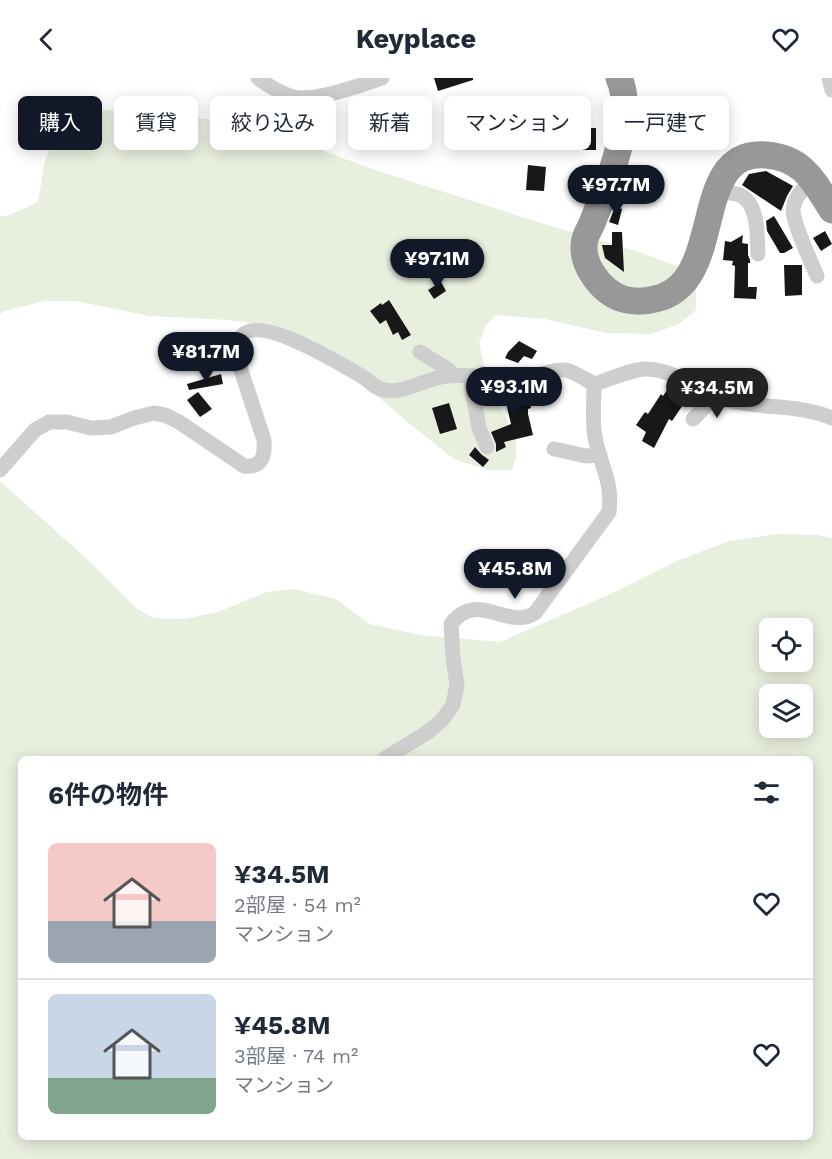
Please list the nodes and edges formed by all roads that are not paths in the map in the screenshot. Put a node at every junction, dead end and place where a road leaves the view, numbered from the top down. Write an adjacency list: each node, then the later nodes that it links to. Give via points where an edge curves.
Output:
1 (258, 78): 2 (street, via 299,98 326,95)
2 (382, 78)
3 (619, 78): 7 (highway, via 624,98 621,135 613,169 585,240 586,259 599,282 621,298 643,302 663,298 681,286 695,264)
4 (829, 78): 5 (street)
5 (832, 90)
6 (813, 179): 7 (highway, via 793,162 754,154 732,164); 8 (highway); 10 (street, via 798,194 794,210)
7 (716, 192): 9 (street, via 735,193 749,201)
8 (832, 210)
9 (758, 254)
10 (817, 276)
11 (420, 352): 12 (street, via 449,370)
12 (451, 376): 13 (street); 21 (street, via 395,390 379,389 297,340 251,330 242,336 238,355 264,440 265,453 255,465 244,466 179,422 154,413 111,427 48,422 35,430)
13 (471, 376): 14 (street, via 524,378 567,370); 18 (street, via 479,428)
14 (594, 384): 15 (street, via 650,369); 20 (street, via 594,436)
15 (716, 396): 16 (street, via 746,404 818,412); 17 (street)
16 (832, 418)
17 (693, 420)
18 (487, 447)
19 (554, 449): 20 (street)
20 (600, 455): 22 (street, via 611,498 609,512 529,618 477,609 458,616 451,624 456,684 453,705 428,732)
21 (0, 470)
22 (389, 756)

